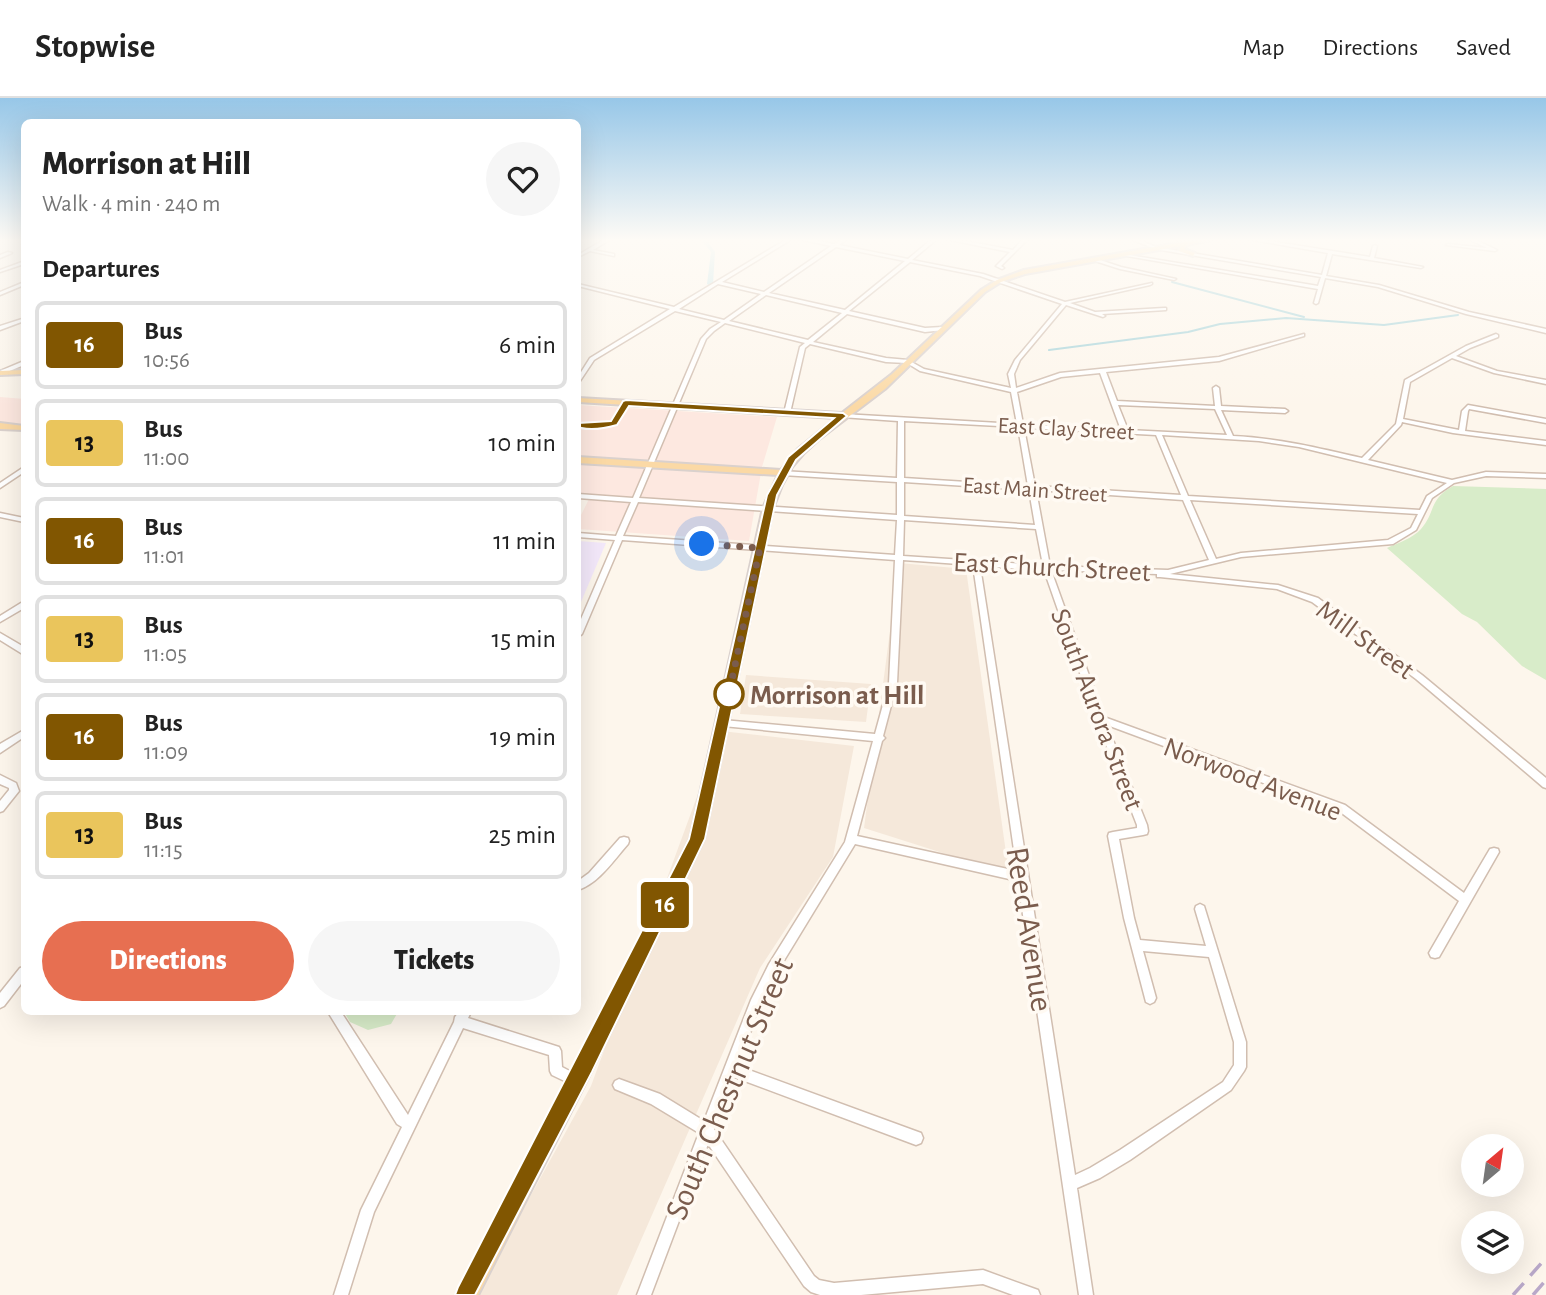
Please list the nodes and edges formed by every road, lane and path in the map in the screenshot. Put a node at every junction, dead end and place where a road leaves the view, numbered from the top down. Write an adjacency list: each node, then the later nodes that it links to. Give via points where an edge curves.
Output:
1 (620, 295): 13 (street)
2 (698, 295): 13 (street)
3 (764, 295): 19 (street)
4 (769, 295): 15 (street)
5 (866, 295): 15 (street)
6 (979, 295): 23 (main road)
7 (1041, 295): 11 (street)
8 (1103, 295): 11 (street)
9 (1318, 295): 12 (street)
10 (1408, 295): 21 (street)
11 (1065, 303): 16 (street); 42 (street, via 1014,365)
12 (1316, 303)
13 (675, 309): 19 (street); 39 (street, via 592,359)
14 (1164, 309): 16 (street)
15 (845, 312): 24 (street); 29 (street)
16 (1094, 313): 17 (street)
17 (1103, 316)
18 (21, 321): 22 (street)
19 (725, 321): 29 (street); 45 (street, via 704,339)
20 (1546, 322): 21 (street)
21 (1530, 326): 25 (street)
22 (1, 327)
23 (942, 329): 24 (street); 28 (main road)
24 (925, 330): 28 (street)
25 (1546, 331)
26 (1302, 335): 35 (street, via 1216,360)
27 (1496, 336): 30 (street)
28 (934, 337): 32 (main road)
29 (808, 342): 31 (street); 48 (street, via 801,349)
30 (1451, 356): 40 (street); 51 (street, via 1407,381)
31 (886, 360): 32 (street); 38 (street)
32 (908, 362): 34 (street); 38 (main road)
33 (21, 364): 36 (street)
34 (922, 370): 38 (street); 42 (street)
35 (1102, 370): 42 (street, via 1060,374); 44 (street)
36 (2, 371): 37 (main road)
37 (21, 371)
38 (898, 371): 49 (main road)
39 (581, 376)
40 (1545, 382)
41 (1216, 388): 46 (street)
42 (1013, 391): 53 (street, South Aurora Street)
43 (581, 400): 45 (main road, East Clay Street)
44 (1115, 403): 46 (street); 56 (street)
45 (675, 405): 48 (main road, East Clay Street); 63 (street)
46 (1218, 409): 47 (street); 59 (street)
47 (1285, 411)
48 (787, 413): 49 (main road, East Clay Street)
49 (843, 416): 50 (street, East Clay Street); 65 (main road, via 804,446)
50 (901, 419): 53 (street, East Clay Street); 67 (street, South Chestnut Street)
51 (1401, 420): 57 (street); 62 (street)
52 (1546, 421): 57 (street, via 1468,407)
53 (1019, 425): 56 (street, East Clay Street); 70 (street, South Aurora Street)
54 (0, 426): 55 (main road)
55 (21, 428)
56 (1125, 431): 58 (street, East Clay Street)
57 (1462, 432): 60 (street)
58 (1158, 433): 59 (street, East Clay Street); 72 (street)
59 (1231, 437): 62 (street, East Clay Street, via 1287,443)
60 (1546, 443)
61 (581, 460): 63 (main road, East Main Street)
62 (1364, 460): 68 (street, East Clay Street)
63 (650, 464): 65 (main road, East Main Street); 73 (street)
64 (21, 471): 69 (street)
65 (782, 473): 67 (street, East Main Street); 74 (main road)
66 (1546, 476): 68 (street, via 1486,474)
67 (901, 481): 70 (street, East Main Street); 77 (street, South Chestnut Street)
68 (1452, 482): 75 (street, East Church Street, via 1431,495)
69 (0, 486)
70 (1031, 489): 72 (street, East Main Street); 79 (street, South Aurora Street)
71 (581, 496): 73 (street)
72 (1185, 499): 75 (street, East Main Street); 84 (street)
73 (636, 500): 74 (street); 81 (street)
74 (768, 509): 77 (street); 82 (main road)
75 (1421, 512): 84 (street, East Church Street, via 1414,529 1387,542 1263,551)
76 (0, 514): 78 (street)
77 (901, 518): 79 (street); 83 (street, South Chestnut Street)
78 (21, 519)
79 (1038, 527): 86 (street, South Aurora Street)
80 (581, 535): 81 (street)
81 (620, 538): 82 (street, East Church Street); 90 (street)
82 (760, 548): 83 (street, East Church Street); 94 (main road)
83 (899, 557): 85 (street, East Church Street); 96 (street, South Chestnut Street, via 895,666)
84 (1213, 561): 87 (street, East Church Street)
85 (976, 563): 86 (street, East Church Street); 104 (street, Reed Avenue)
86 (1046, 568): 87 (street, East Church Street); 93 (street, South Aurora Street)
87 (1151, 573): 99 (street, Mill Street, via 1278,587 1315,600 1429,685)
88 (21, 607): 89 (street)
89 (0, 619)
90 (581, 627)
91 (0, 636): 92 (street)
92 (21, 649)
93 (1100, 719): 106 (street, Norwood Avenue, via 1342,808); 108 (street, South Aurora Street, via 1143,831 1114,836)
94 (723, 723): 96 (street); 117 (main road, via 697,839)
95 (21, 735): 97 (street)
96 (880, 738): 101 (street, South Chestnut Street)
97 (0, 749)
98 (0, 779): 100 (street, via 14,791)
99 (1546, 784)
100 (0, 808)
101 (851, 839): 104 (street); 116 (street, South Chestnut Street, via 773,968)
102 (624, 841): 105 (street)
103 (1494, 852): 106 (street)
104 (1023, 877): 122 (street, Reed Avenue)
105 (581, 884)
106 (1466, 900): 110 (street)
107 (1199, 908): 109 (street)
108 (1136, 945): 109 (street); 112 (street, South Aurora Street)
109 (1211, 952): 122 (street, via 1240,1042 1240,1067 1227,1086 1115,1161)
110 (1435, 953)
111 (21, 976): 113 (street)
112 (1150, 998)
113 (0, 1002)
114 (336, 1015): 119 (street)
115 (462, 1016): 117 (street, via 555,1051 556,1071); 119 (street)
116 (730, 1069): 120 (street, South Chestnut Street); 121 (street)
117 (577, 1081): 124 (main road)
118 (620, 1085): 120 (street)
119 (409, 1124): 123 (street, via 368,1210)
120 (708, 1130): 125 (street, South Chestnut Street); 126 (street, via 816,1287 834,1290 983,1277)
121 (916, 1138)
122 (1069, 1184): 127 (street, Reed Avenue)
123 (341, 1295)
124 (467, 1295)
125 (644, 1295)
126 (1033, 1295)
127 (1086, 1295)

